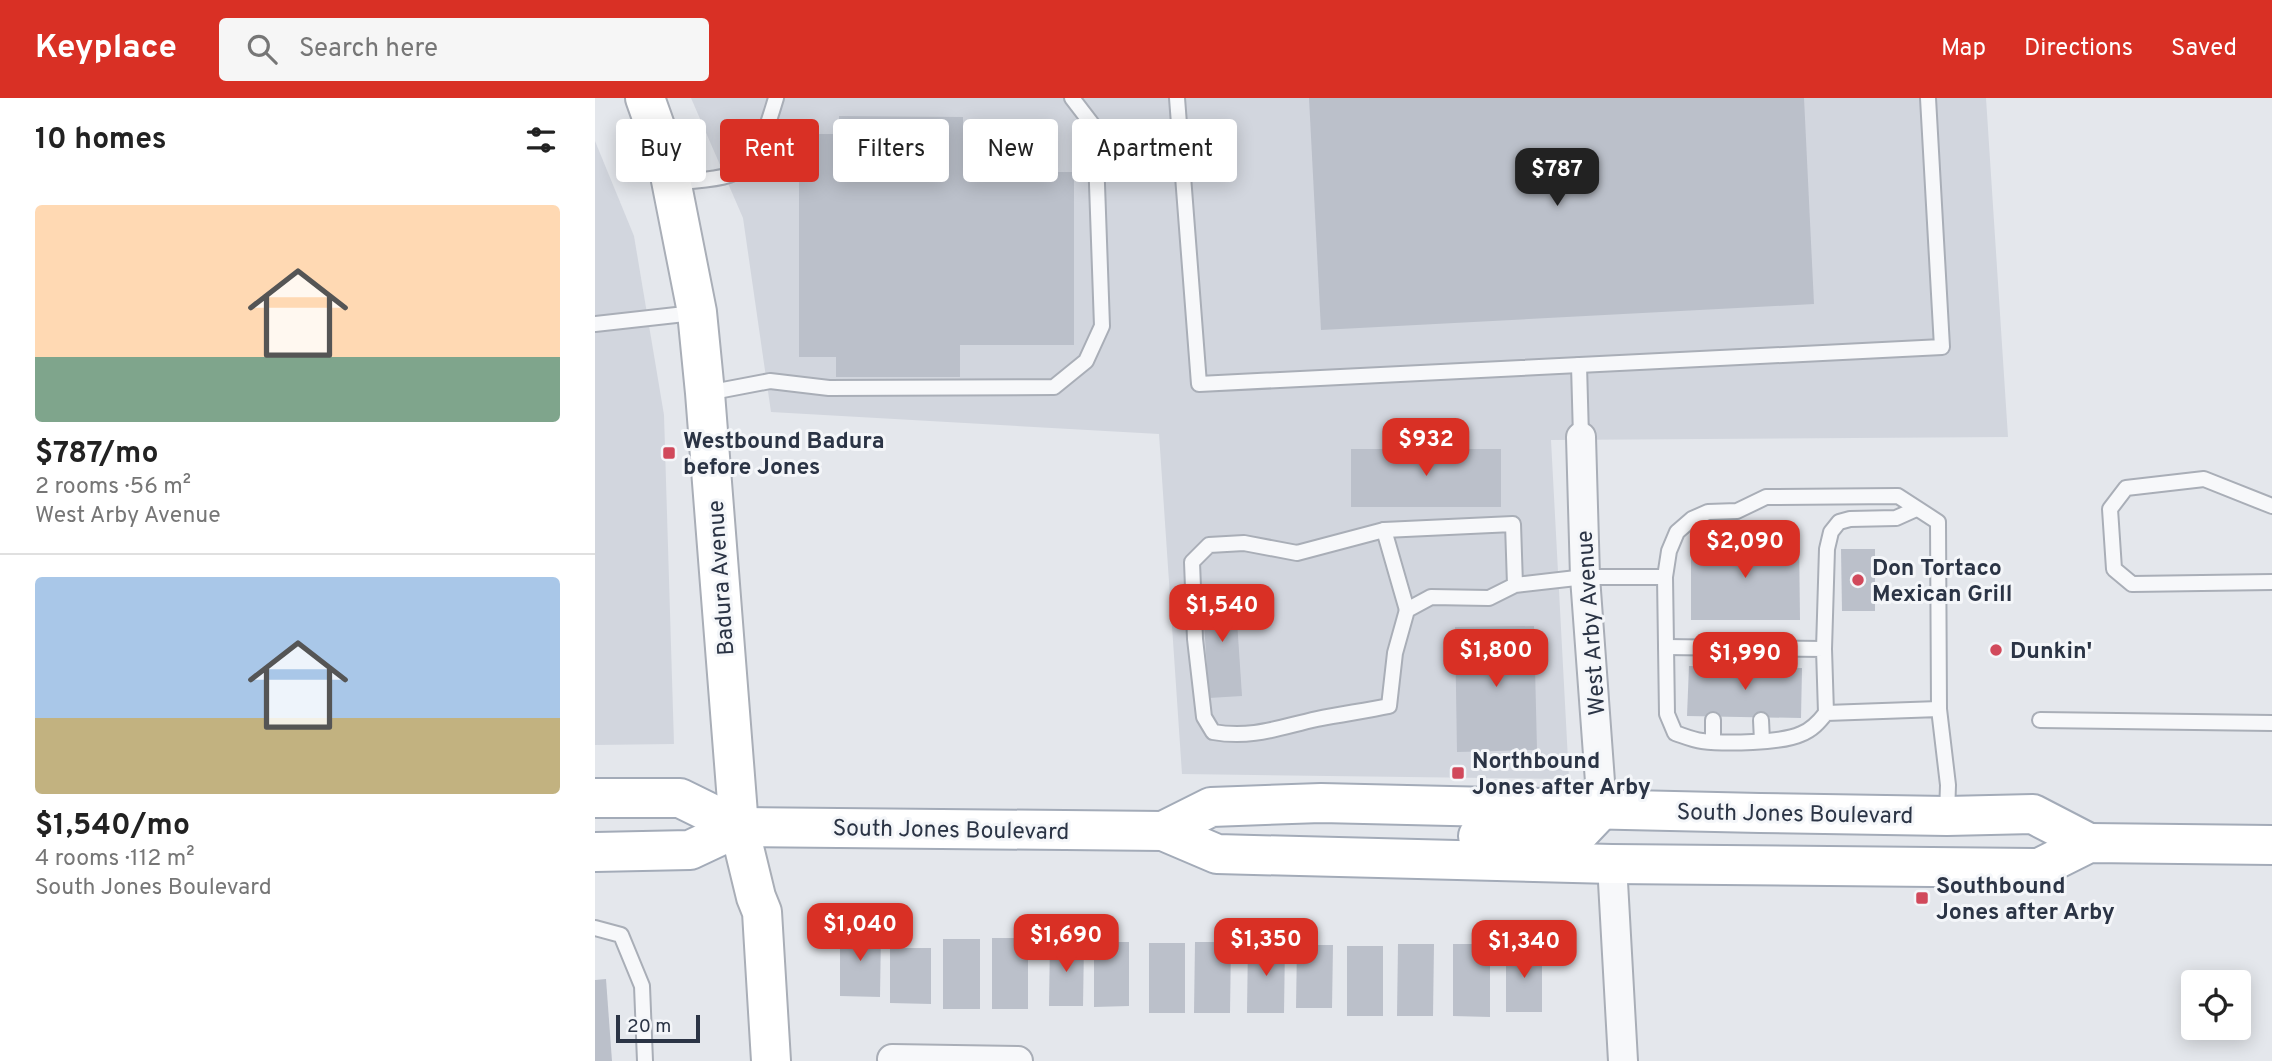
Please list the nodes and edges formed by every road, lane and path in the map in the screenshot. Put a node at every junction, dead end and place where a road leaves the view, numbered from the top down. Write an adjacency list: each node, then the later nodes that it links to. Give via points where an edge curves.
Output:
1 (645, 98): 6 (main road, Badura Avenue)
2 (776, 98): 6 (lane, via 765,134 748,162 730,175)
3 (1072, 98): 10 (lane, via 1095,128 1102,326 1086,361 1054,387 829,388 770,381)
4 (1177, 98): 9 (lane, via 1199,384)
5 (1928, 98): 9 (lane, via 1942,347)
6 (672, 183): 7 (main road, Badura Avenue)
7 (697, 313): 8 (lane); 10 (main road, Badura Avenue)
8 (595, 324)
9 (1579, 365): 11 (lane)
10 (705, 393): 38 (main road, Badura Avenue)
11 (1581, 437): 16 (street, West Arby Avenue)
12 (2272, 506): 17 (lane, via 2204,479 2126,488 2110,509 2114,569 2132,584)
13 (1916, 509): 15 (lane, via 1898,496 1766,498 1737,511 1708,512 1677,532); 23 (lane, via 1896,518 1850,519 1831,532); 26 (lane, via 1938,522)
14 (1384, 530): 18 (lane, via 1513,524); 19 (lane); 19 (lane, via 1297,553 1244,543 1209,545 1192,562 1204,717 1213,732 1232,735 1265,733 1389,706 1395,653)
15 (1665, 576): 16 (lane); 20 (lane)
16 (1585, 577): 18 (lane); 35 (street, West Arby Avenue)
17 (2272, 582)
18 (1515, 585): 19 (lane, via 1489,598 1431,597)
19 (1407, 610)
20 (1666, 647): 21 (lane); 33 (lane, via 1667,714 1675,733)
21 (1713, 647): 22 (lane); 24 (lane)
22 (1762, 647): 23 (lane); 25 (lane)
23 (1824, 649): 27 (lane)
24 (1713, 668)
25 (1761, 669)
26 (1939, 709): 27 (lane); 37 (lane)
27 (1826, 713): 32 (lane, via 1804,733)
28 (1713, 720): 33 (lane)
29 (1761, 720): 32 (lane)
30 (2040, 720): 31 (lane)
31 (2272, 723)
32 (1762, 741): 33 (lane)
33 (1713, 742)
34 (595, 797): 38 (main road, South Jones Boulevard, via 680,798)
35 (1602, 809): 36 (main road, South Jones Boulevard); 39 (main road, South Jones Boulevard, via 1321,803 1211,807); 43 (main road, via 1580,832 1445,836)
36 (1760, 813): 37 (main road, South Jones Boulevard); 44 (main road, via 1722,838 1642,840)
37 (1947, 816): 40 (main road, South Jones Boulevard, via 2033,814); 45 (main road, via 1941,832 1927,840 1817,851)
38 (739, 827): 39 (main road, South Jones Boulevard); 42 (main road, South Jones Boulevard, via 690,850); 49 (main road, Badura Avenue, via 762,912)
39 (1163, 831): 43 (main road, South Jones Boulevard, via 1217,854)
40 (2089, 843): 41 (main road, South Jones Boulevard); 45 (main road, South Jones Boulevard, via 2039,868)
41 (2272, 845)
42 (595, 852)
43 (1414, 859): 44 (main road, South Jones Boulevard)
44 (1612, 864): 45 (main road, South Jones Boulevard); 51 (street)
45 (1782, 866)
46 (595, 928): 48 (lane, via 621,935 642,986)
47 (892, 1059): 50 (street)
48 (645, 1061)
49 (771, 1061)
50 (1018, 1061)
51 (1623, 1061)

